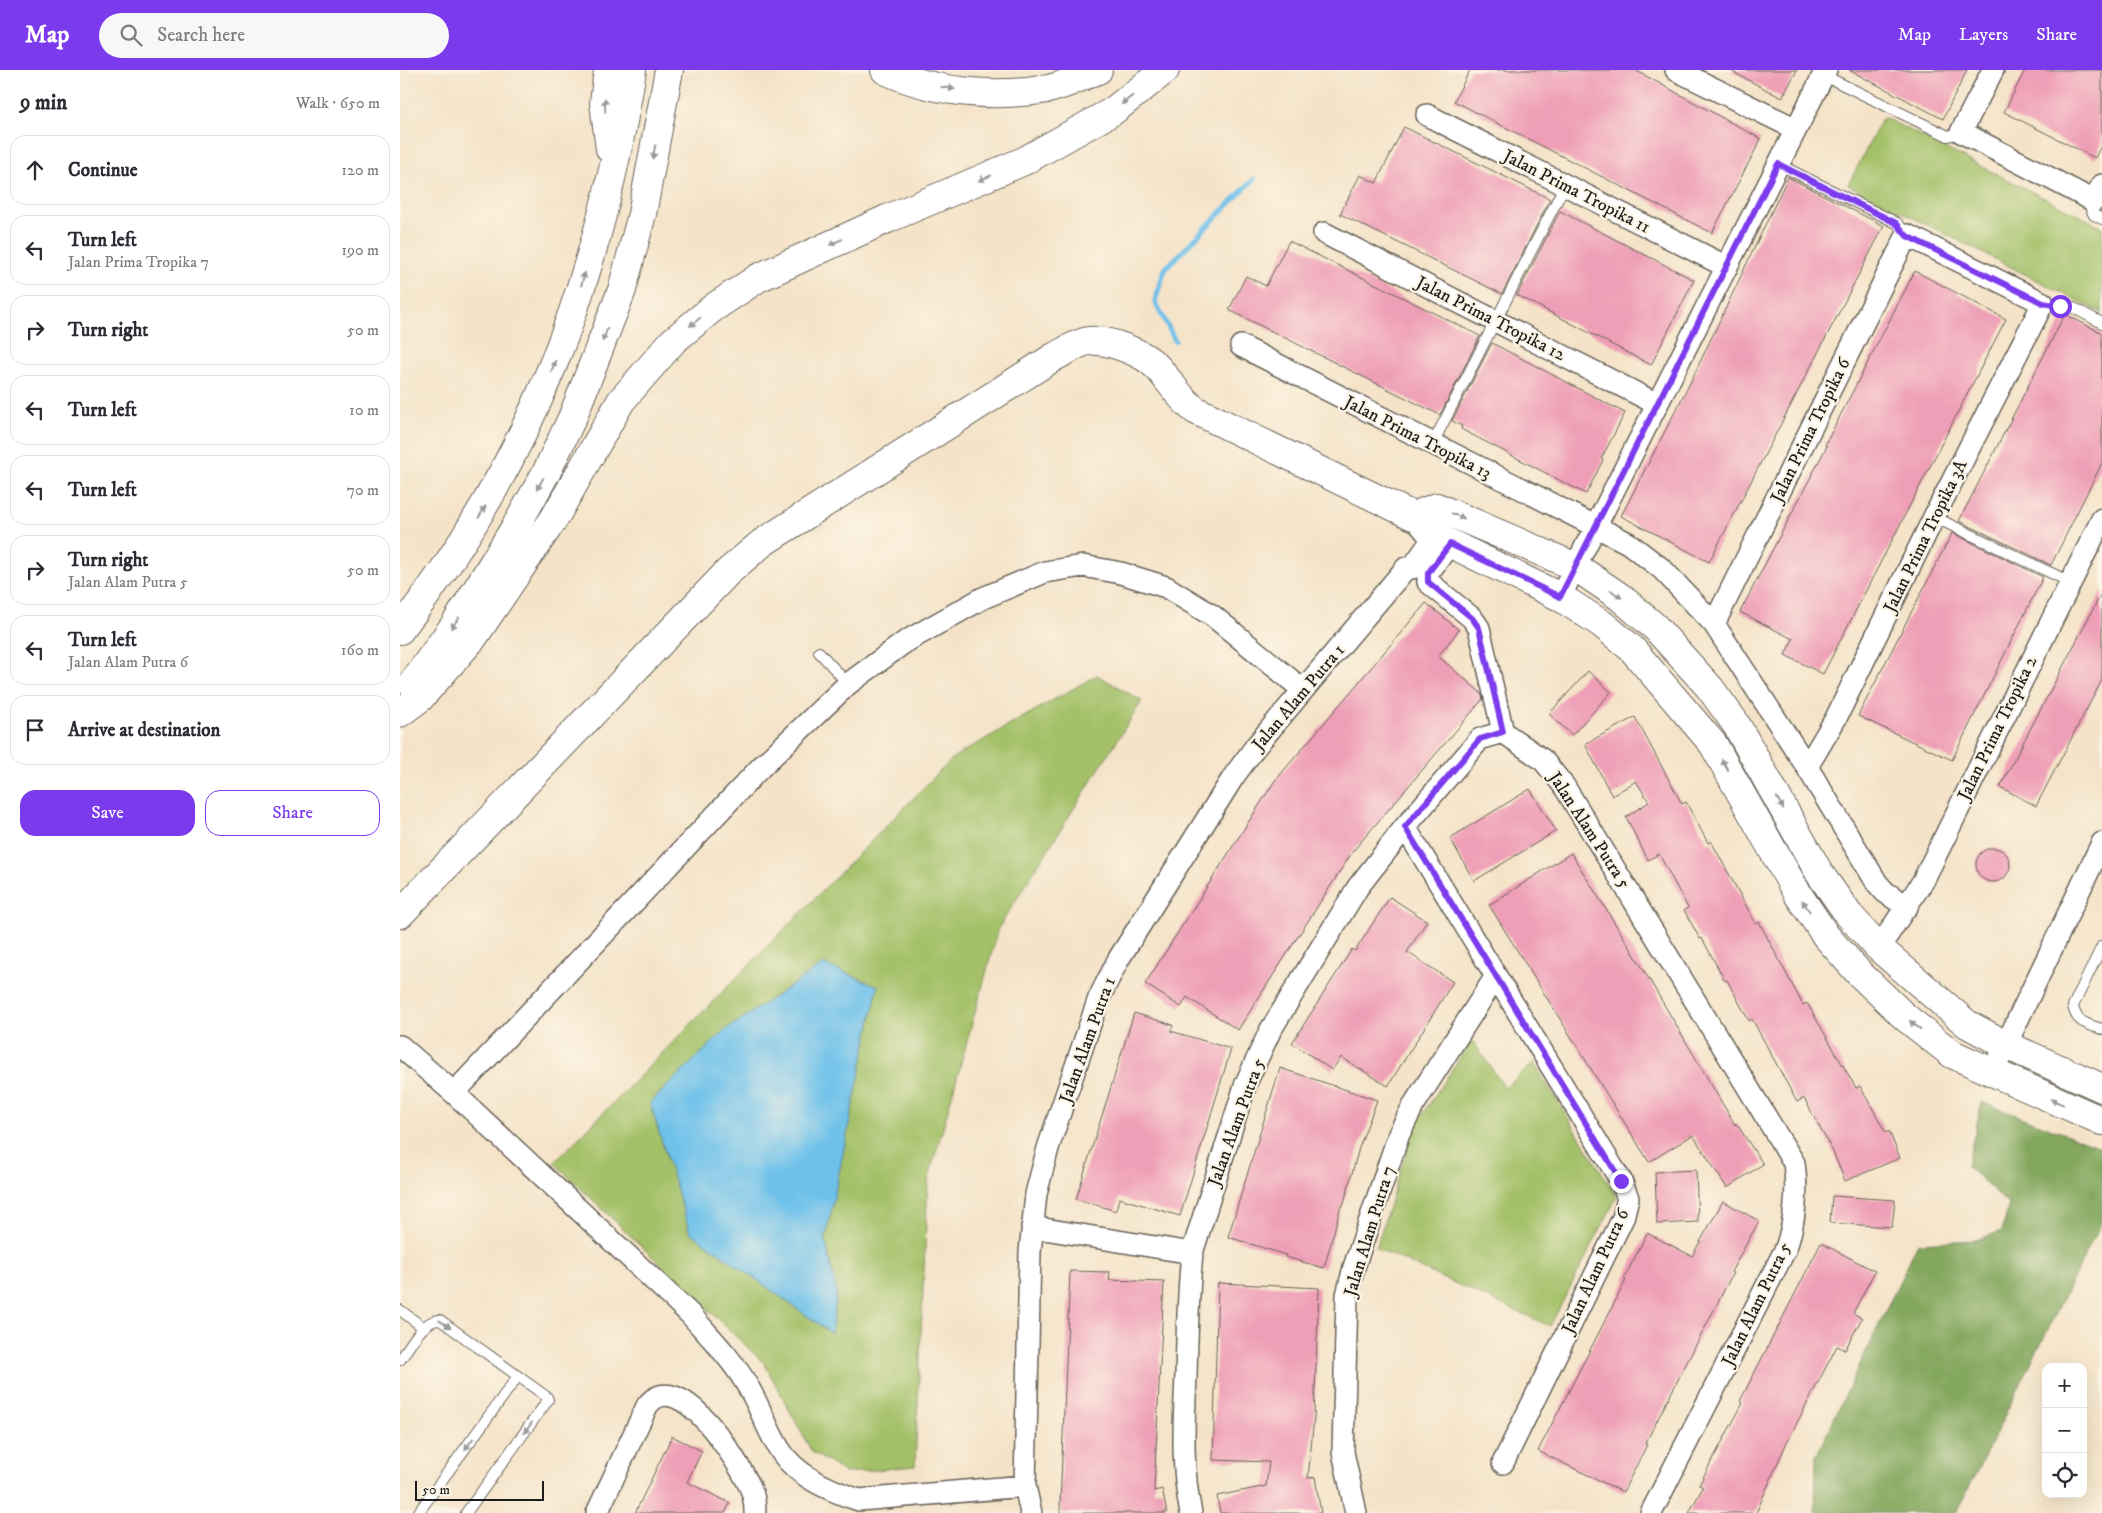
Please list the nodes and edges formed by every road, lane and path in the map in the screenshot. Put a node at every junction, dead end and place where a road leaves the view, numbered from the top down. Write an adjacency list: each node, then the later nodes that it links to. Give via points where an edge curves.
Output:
1 (608, 70): 16 (main road, one-way to 1, via 604,103)
2 (632, 70): 16 (main road)
3 (669, 70): 11 (main road)
4 (682, 70): 11 (main road)
5 (885, 70): 6 (main road, one-way to 6, via 910,82 1000,94 1050,88)
6 (1098, 70)
7 (1166, 70): 41 (main road, one-way to 41, via 1113,111 1024,161 758,278 713,308 673,341 621,401 555,517 473,638 420,698)
8 (1676, 70): 13 (street)
9 (1993, 70): 14 (street)
10 (1824, 72): 13 (street); 14 (lane, via 1948,136)
11 (663, 104): 40 (main road, one-way to 40, via 642,214 622,290 574,416 547,471 489,571)
12 (1427, 116): 17 (street, Jalan Prima Tropika 11)
13 (1796, 129): 15 (street)
14 (1961, 132): 18 (street)
15 (1778, 164): 20 (lane, via 1896,223); 21 (street)
16 (613, 171): 36 (main road, one-way to 16, via 456,554 514,454 569,326)
17 (1565, 185): 21 (street, Jalan Prima Tropika 11); 23 (lane)
18 (2099, 202)
19 (1324, 232): 23 (street, Jalan Prima Tropika 12)
20 (1907, 236): 22 (street); 35 (street, Jalan Prima Tropika 6)
21 (1727, 267): 26 (street)
22 (2043, 303): 24 (lane, via 2070,306); 28 (street, Jalan Prima Tropika 3A)
23 (1496, 321): 26 (street, Jalan Prima Tropika 12); 27 (lane)
24 (2102, 323)
25 (1241, 346): 27 (street, Jalan Prima Tropika 13)
26 (1657, 404): 30 (street)
27 (1432, 445): 30 (street, Jalan Prima Tropika 13)
28 (1934, 517): 33 (lane); 43 (street, Jalan Prima Tropika 3A, via 1836,718)
29 (2102, 519): 33 (street, Jalan Prima Tropika 2)
30 (1596, 526): 32 (street); 35 (street, Jalan Prima Tropika 13, via 1628,543 1662,569)
31 (1431, 532): 32 (main road, one-way to 32, via 1437,506); 34 (main road); 39 (street, Jalan Alam Putra 1, via 1412,568 1406,568); 42 (street, via 1428,582 1472,618 1479,628); 47 (main road, via 1195,410 1145,357 1120,346 1089,341 1037,367 762,543 735,566)
32 (1576, 567): 34 (street); 48 (main road, one-way to 48, via 1620,596 1655,627 1710,688 1736,724 1820,874 1849,915)
33 (2070, 582): 46 (street, Jalan Prima Tropika 2, via 1923,882)
34 (1560, 597): 54 (main road, one-way to 34, via 1952,1054 1905,1017 1859,974 1826,936 1797,893 1713,744 1632,649 1602,624)
35 (1714, 624): 43 (street, Jalan Prima Tropika 13)
36 (400, 630)
37 (819, 652): 38 (lane)
38 (848, 684): 39 (street, via 906,642 983,598 1045,572 1083,566 1121,573 1166,587 1213,616); 56 (street, via 762,766)
39 (1303, 690): 58 (street, Jalan Alam Putra 1, via 1234,776 1118,960 1099,998 1048,1148 1036,1194)
40 (400, 701)
41 (400, 713)
42 (1503, 732): 44 (street, Jalan Alam Putra 5, via 1480,739); 74 (street, Jalan Alam Putra 5, via 1543,760 1564,786 1794,1163 1793,1225 1786,1248)
43 (1807, 768): 46 (street, Jalan Prima Tropika 13, via 1877,883)
44 (1405, 827): 50 (street, Jalan Alam Putra 6); 59 (street, Jalan Alam Putra 5, via 1358,887 1270,1031 1246,1084)
45 (2102, 843): 52 (street)
46 (1907, 907): 48 (street, Jalan Prima Tropika 2)
47 (400, 914)
48 (1884, 941): 52 (main road, via 1966,1024)
49 (2102, 946): 51 (lane, via 2073,1006 2075,1017)
50 (1496, 976): 64 (street, Jalan Alam Putra 6, via 1621,1181 1628,1198 1623,1218); 73 (street, Jalan Alam Putra 7, via 1413,1106 1399,1134 1354,1268 1347,1295 1343,1452)
51 (2102, 1029)
52 (2006, 1045): 54 (street); 55 (main road)
53 (400, 1046): 56 (street)
54 (1992, 1074): 57 (main road, one-way to 54)
55 (2102, 1088)
56 (454, 1093): 66 (street, via 690,1314 747,1385 780,1451 792,1464)
57 (2102, 1121)
58 (1032, 1227): 59 (street); 65 (street, Jalan Alam Putra 1)
59 (1192, 1253): 72 (street, Jalan Alam Putra 5, via 1183,1453 1185,1488)
60 (400, 1310): 61 (lane)
61 (424, 1328): 62 (lane); 63 (lane, one-way to 63, via 432,1321 440,1320)
62 (400, 1360)
63 (518, 1376): 67 (lane, one-way to 67); 68 (lane, one-way to 68, via 548,1400)
64 (1503, 1463)
65 (1025, 1486): 66 (street); 71 (street, Jalan Alam Putra 1)
66 (860, 1507)
67 (418, 1513)
68 (466, 1513)
69 (597, 1513): 70 (street, via 647,1406 653,1398 663,1395 674,1396 709,1423 750,1487)
70 (755, 1513)
71 (1031, 1513)
72 (1191, 1513)
73 (1356, 1513)
74 (1651, 1513)

